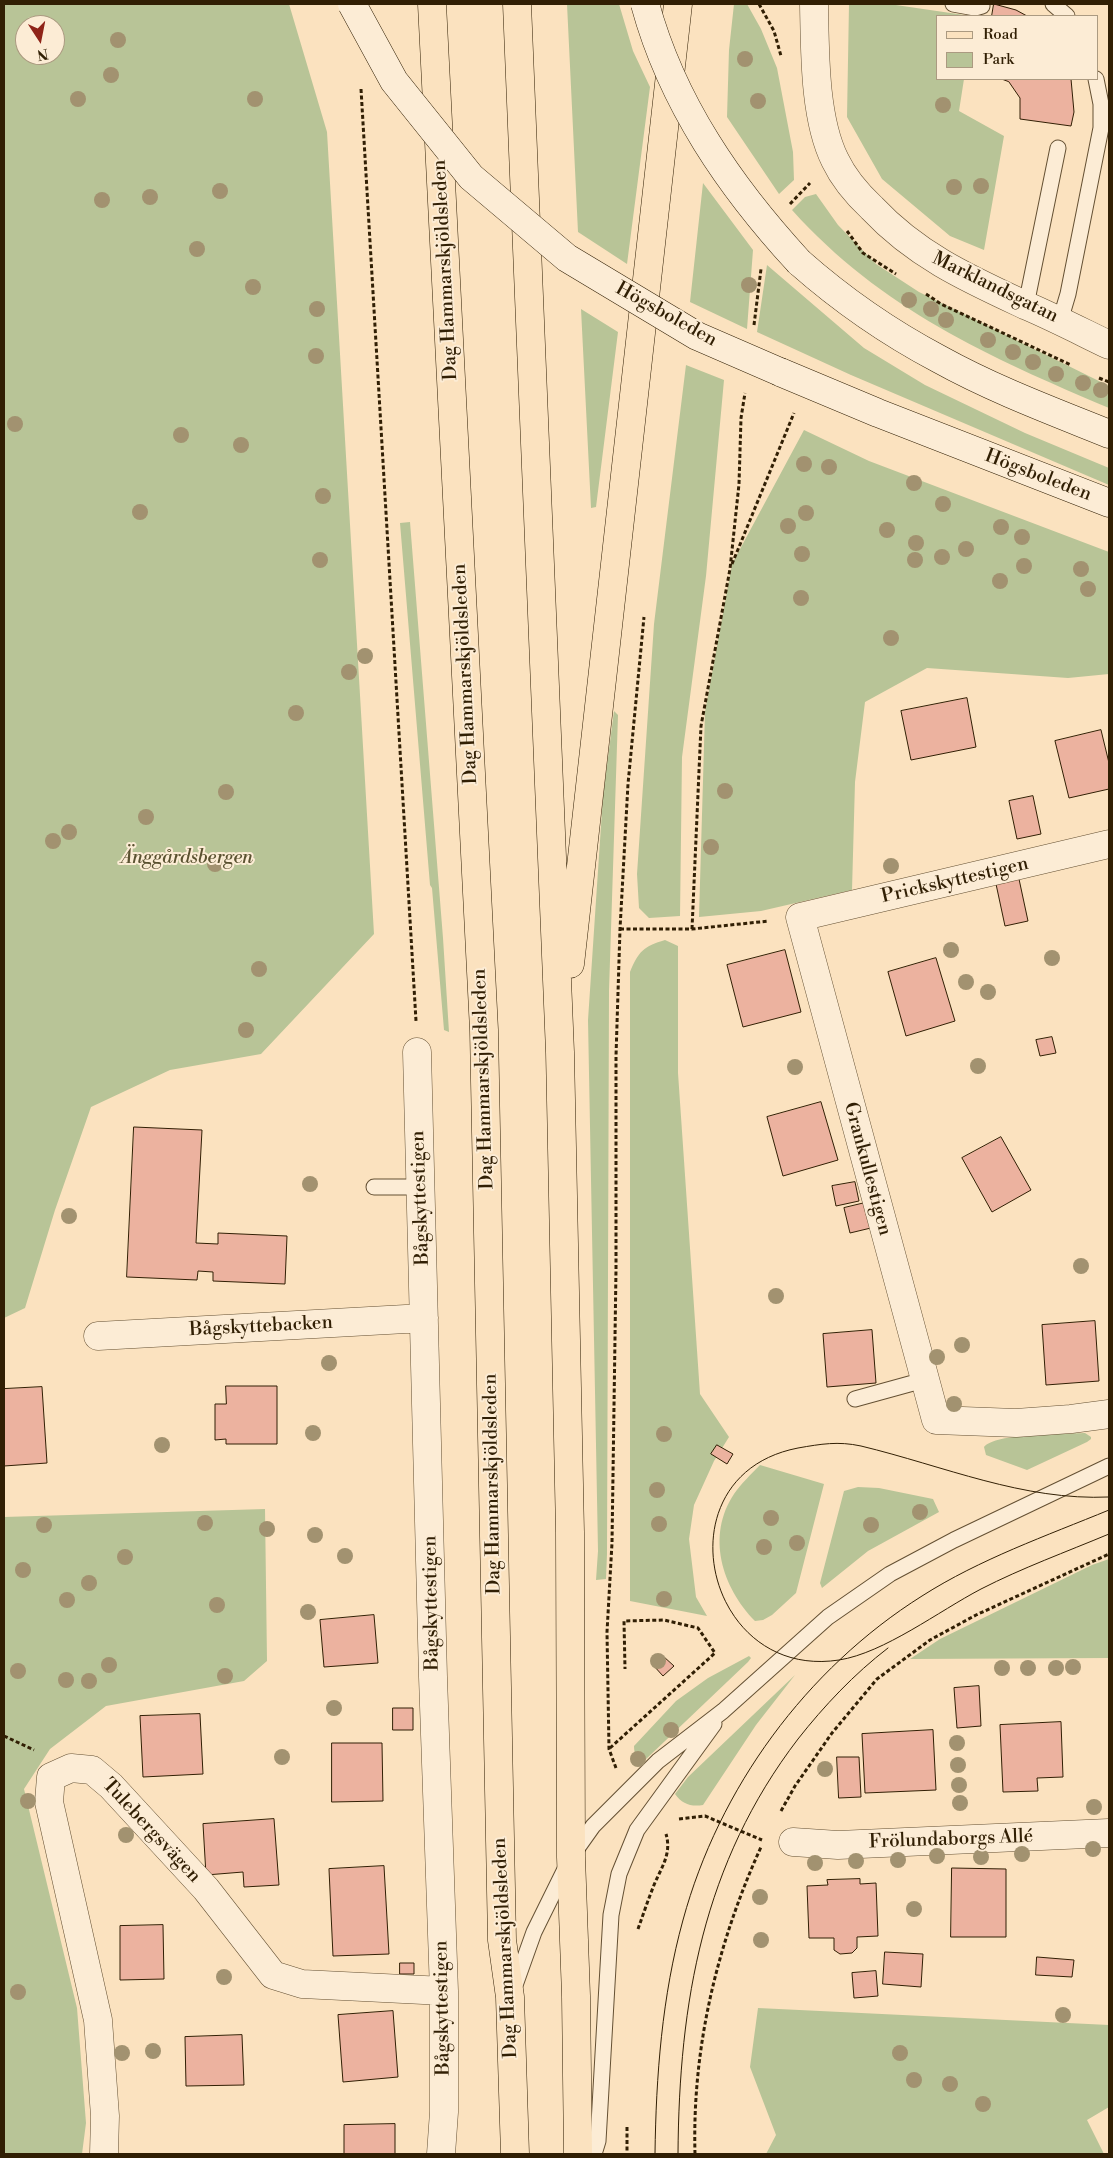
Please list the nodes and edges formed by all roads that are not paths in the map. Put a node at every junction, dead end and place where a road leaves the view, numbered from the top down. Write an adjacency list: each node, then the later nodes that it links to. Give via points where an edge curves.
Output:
1 (352, 4): 17 (street, Högsboleden, bridge, via 394,81 471,177 567,258 697,336 878,413)
2 (517, 4): 21 (main road)
3 (645, 4): 16 (street, bridge, via 672,79 708,147 762,222 798,262 871,319 940,360)
4 (678, 4): 21 (main road)
5 (814, 4): 13 (street, Marklandsgatan, via 815,61 826,131 835,160 852,188 888,226 931,258 971,281)
6 (953, 4): 9 (lane)
7 (1053, 4): 10 (lane)
8 (432, 6): 35 (main road, Dag Hammarskjöldsleden, via 484,1030 502,1940)
9 (982, 6)
10 (1066, 15)
11 (1096, 80): 14 (lane, via 1101,104 1100,128)
12 (1058, 148): 13 (lane)
13 (1026, 305): 14 (street, Marklandsgatan)
14 (1060, 321): 15 (street, Marklandsgatan)
15 (1109, 345)
16 (1109, 434)
17 (1109, 503)
18 (1109, 844): 19 (street, Prickskyttestigen)
19 (800, 917): 26 (street, Grankullestigen)
20 (417, 1052): 23 (street, Bågskyttestigen)
21 (560, 1052): 33 (main road, via 570,1522)
22 (374, 1187): 23 (lane)
23 (421, 1187): 24 (street, Bågskyttestigen)
24 (424, 1318): 25 (street, Bågskyttebacken); 34 (street, Bågskyttestigen)
25 (98, 1336)
26 (924, 1380): 27 (lane); 28 (street, Grankullestigen, via 936,1420 1016,1422)
27 (855, 1399)
28 (1109, 1414)
29 (1109, 1466): 30 (lane, via 890,1574 828,1618)
30 (723, 1711): 33 (lane, via 658,1761 593,1826); 40 (lane, via 642,1823 619,1874 611,1916 598,2141)
31 (1109, 1833): 32 (street, Frölundaborgs Allé, via 838,1845)
32 (792, 1842)
33 (571, 1857): 35 (lane, via 534,1932); 39 (main road)
34 (444, 1991): 36 (street, Tulebergsvägen, via 302,1984 273,1975 206,1889 111,1786 92,1770 71,1768 51,1777 49,1802 98,2020 106,2116); 37 (street, Bågskyttestigen)
35 (510, 1997): 38 (main road, Dag Hammarskjöldsleden)
36 (104, 2154)
37 (441, 2154)
38 (515, 2154)
39 (578, 2154)
40 (594, 2154)

